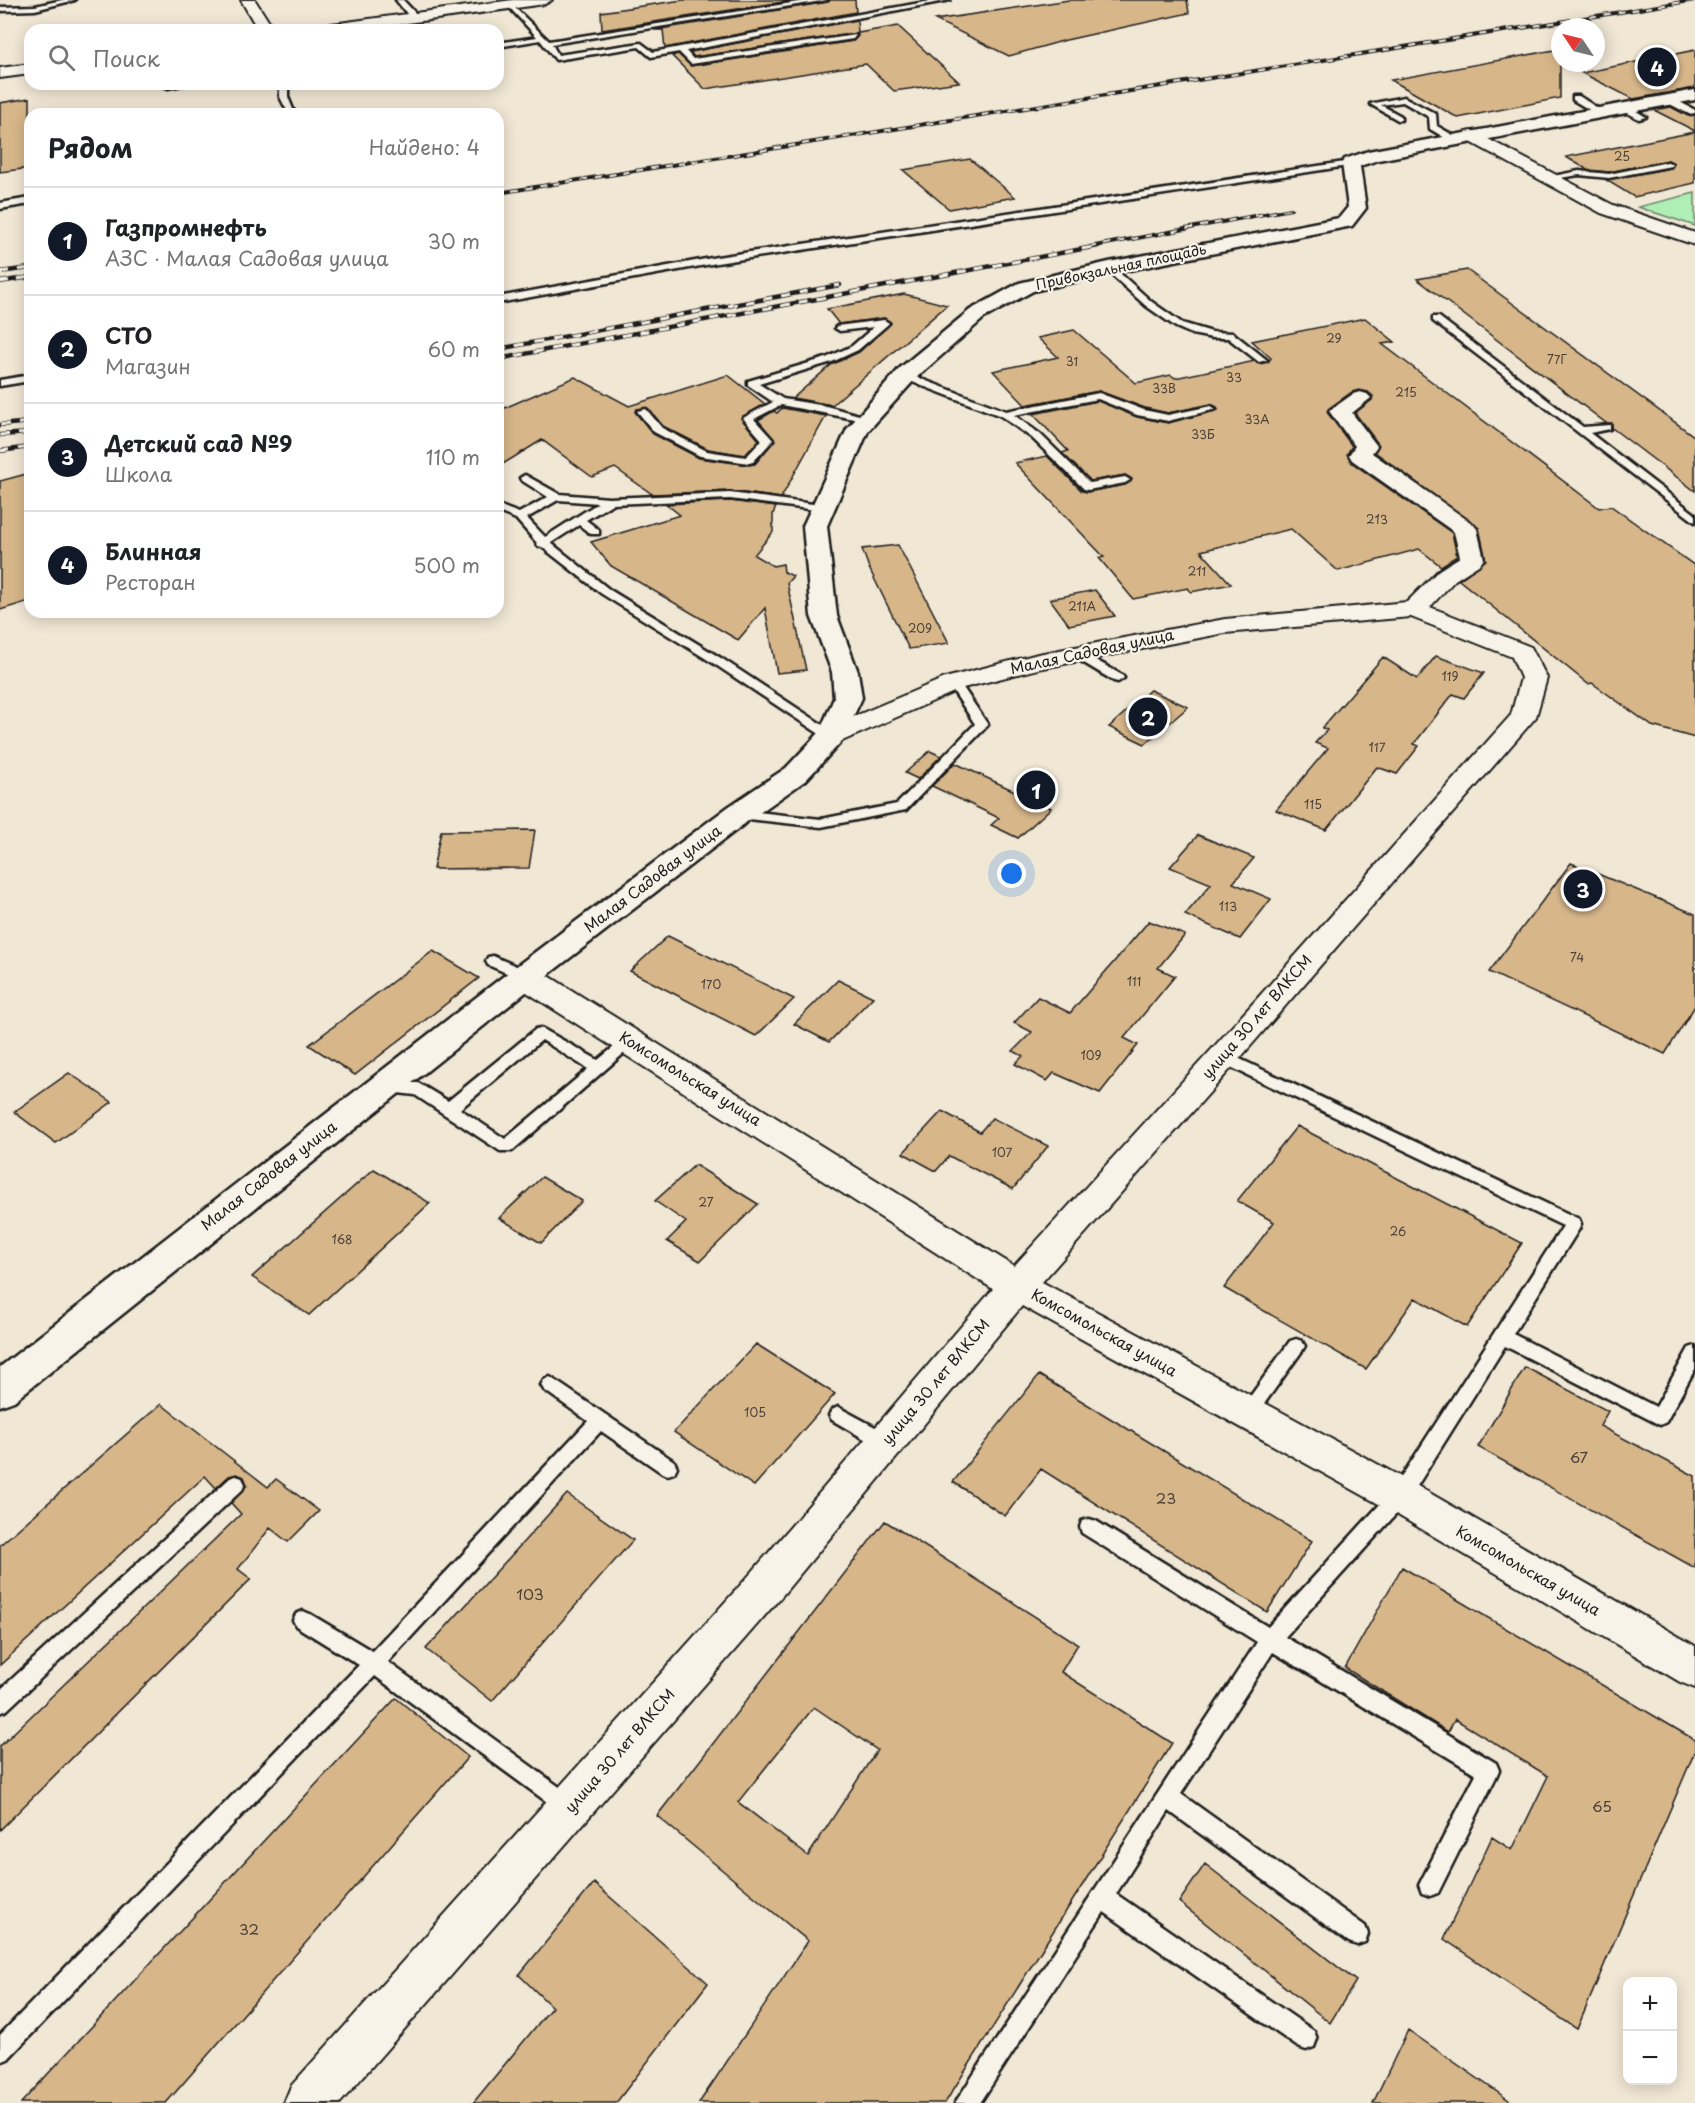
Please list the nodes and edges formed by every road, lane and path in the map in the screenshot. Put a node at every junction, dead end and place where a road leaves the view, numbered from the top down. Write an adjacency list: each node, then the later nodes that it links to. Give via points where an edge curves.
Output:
1 (72, 0): 8 (lane, via 35,8)
2 (248, 0): 10 (street)
3 (399, 0): 9 (lane)
4 (545, 0): 7 (street)
5 (825, 0): 13 (lane)
6 (947, 0): 15 (lane)
7 (510, 5): 9 (street); 13 (lane)
8 (0, 9)
9 (415, 18): 11 (street)
10 (262, 24)
11 (370, 24)
12 (853, 38): 15 (lane, via 691,62)
13 (544, 41): 14 (lane); 15 (lane, via 556,58 641,45 651,55)
14 (504, 44)
15 (681, 50)
16 (24, 70): 17 (street)
17 (0, 72)
18 (284, 90): 21 (lane)
19 (1693, 93): 22 (street, via 1633,113)
20 (1576, 98): 22 (lane)
21 (290, 108)
22 (1601, 112): 24 (street)
23 (1398, 118): 24 (lane, via 1374,104 1404,99 1433,116 1433,126)
24 (1464, 138): 25 (street); 27 (street)
25 (1351, 163): 31 (street, Привокзальная площадь, via 1357,208 1345,222); 32 (lane, via 717,260)
26 (1668, 164): 27 (lane, via 1609,176 1579,173)
27 (1547, 178): 30 (street, via 1607,209)
28 (24, 202): 29 (lane)
29 (0, 206)
30 (1695, 238)
31 (1109, 268): 35 (lane, via 1164,317 1213,337 1230,335); 36 (street, Привокзальная площадь, via 1026,287 977,314)
32 (504, 299)
33 (1436, 319): 46 (lane)
34 (840, 328): 40 (lane, via 884,323 855,348 829,360 751,383)
35 (1262, 360)
36 (905, 376): 43 (lane); 44 (street, Привокзальная площадь)
37 (24, 379): 38 (lane)
38 (0, 383)
39 (1360, 398): 58 (street, via 1340,411 1366,446 1360,455 1465,529 1472,559 1447,575)
40 (780, 402): 42 (lane, via 748,418 768,440 749,460 704,454 658,430); 44 (lane)
41 (1211, 410): 43 (lane, via 1168,418 1141,413 1099,396)
42 (642, 411)
43 (1005, 414): 48 (lane, via 1036,436 1088,487)
44 (866, 420): 51 (street, Привокзальная площадь, via 858,429)
45 (1606, 427): 46 (lane)
46 (1580, 431): 54 (lane)
47 (525, 478): 49 (lane)
48 (1125, 480)
49 (556, 497): 50 (lane); 53 (lane)
50 (609, 501): 51 (lane, via 730,496); 55 (lane)
51 (824, 508): 63 (street, Привокзальная площадь, via 815,526 818,569 824,616 845,672 848,698)
52 (504, 510): 53 (lane)
53 (520, 517): 57 (lane)
54 (1695, 519)
55 (579, 520): 56 (lane); 57 (lane)
56 (595, 532)
57 (542, 544): 63 (lane, via 584,578 737,672)
58 (1414, 609): 59 (street, Малая Садовая улица); 60 (street, Малая Садовая улица, via 1225,626)
59 (1522, 652): 68 (street, улица 30 лет ВЛКСМ, via 1534,678 1523,717)
60 (1078, 654): 61 (lane); 62 (street, Малая Садовая улица)
61 (1118, 678)
62 (954, 683): 63 (street, Малая Садовая улица); 64 (lane, via 982,725 901,807 821,823)
63 (831, 736): 64 (street, Малая Садовая улица, via 796,774)
64 (738, 814): 66 (street, Малая Садовая улица)
65 (493, 961): 66 (lane)
66 (525, 976): 67 (street, Комсомольская улица); 70 (street, Малая Садовая улица)
67 (631, 1041): 69 (lane); 72 (street, Комсомольская улица)
68 (1223, 1057): 72 (street, улица 30 лет ВЛКСМ); 73 (lane, via 1573,1224)
69 (599, 1068): 71 (lane, via 541,1033); 71 (lane, via 506,1147)
70 (382, 1087): 71 (lane, via 418,1089); 77 (street, Малая Садовая улица)
71 (449, 1109)
72 (1017, 1286): 78 (street, Комсомольская улица); 81 (street, улица 30 лет ВЛКСМ)
73 (1503, 1337): 75 (lane, via 1660,1417); 84 (lane)
74 (1296, 1346): 78 (lane)
75 (1695, 1353)
76 (550, 1385): 80 (lane)
77 (0, 1389)
78 (1248, 1413): 84 (street, Комсомольская улица)
79 (838, 1415): 81 (lane)
80 (600, 1420): 82 (lane); 88 (lane)
81 (886, 1442): 92 (street, улица 30 лет ВЛКСМ)
82 (668, 1467)
83 (236, 1484): 90 (lane)
84 (1400, 1496): 87 (lane); 89 (street, Комсомольская улица)
85 (1089, 1527): 87 (lane)
86 (303, 1620): 88 (lane)
87 (1270, 1639): 91 (lane); 93 (lane, via 1489,1770)
88 (374, 1663): 92 (lane); 97 (lane)
89 (1695, 1668)
90 (0, 1703)
91 (1167, 1797): 94 (lane); 95 (lane)
92 (571, 1808): 99 (street, улица 30 лет ВЛКСМ)
93 (1430, 1885)
94 (1102, 1897): 96 (lane); 98 (lane)
95 (1357, 1934)
96 (1306, 2039)
97 (0, 2052)
98 (974, 2100)
99 (308, 2103)

